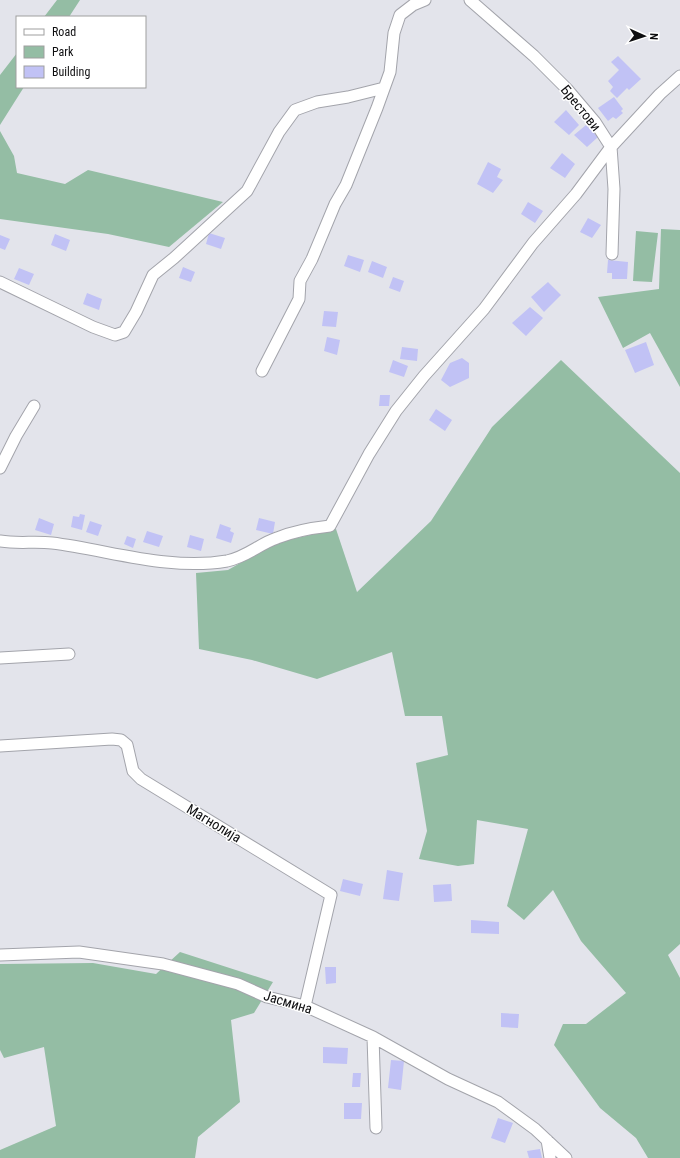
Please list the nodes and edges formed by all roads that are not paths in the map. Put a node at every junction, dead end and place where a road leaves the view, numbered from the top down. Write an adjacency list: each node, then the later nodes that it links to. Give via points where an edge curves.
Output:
1 (425, 0): 4 (street, via 400,15 394,33 390,72)
2 (470, 0): 5 (street, Брестови, via 534,56 567,90 595,122)
3 (680, 76): 5 (street)
4 (384, 88): 7 (street, via 317,102 295,110 279,132 247,191 153,274 124,332 114,335 93,327); 8 (street, via 346,185 300,281 299,299)
5 (611, 147): 6 (street, Брестови, via 614,189); 11 (street, via 484,309 441,355 396,411 330,526 305,529 275,538 250,553 206,563 130,557 50,543)
6 (612, 254)
7 (0, 282)
8 (262, 371)
9 (34, 406): 10 (street)
10 (0, 468)
11 (0, 541)
12 (69, 654): 13 (street)
13 (0, 658)
14 (0, 746): 16 (street, Магнолија, via 121,740 126,745 133,771 141,779 331,895)
15 (0, 955): 16 (street, Јасмина, via 79,952 163,964 238,984 267,997)
16 (306, 1006): 17 (street, Јасмина)
17 (373, 1037): 18 (street); 19 (street, Јасмина, via 448,1079 498,1102)
18 (376, 1128)
19 (547, 1140): 20 (street); 21 (street, Јасмина)
20 (550, 1158)
21 (566, 1158)

